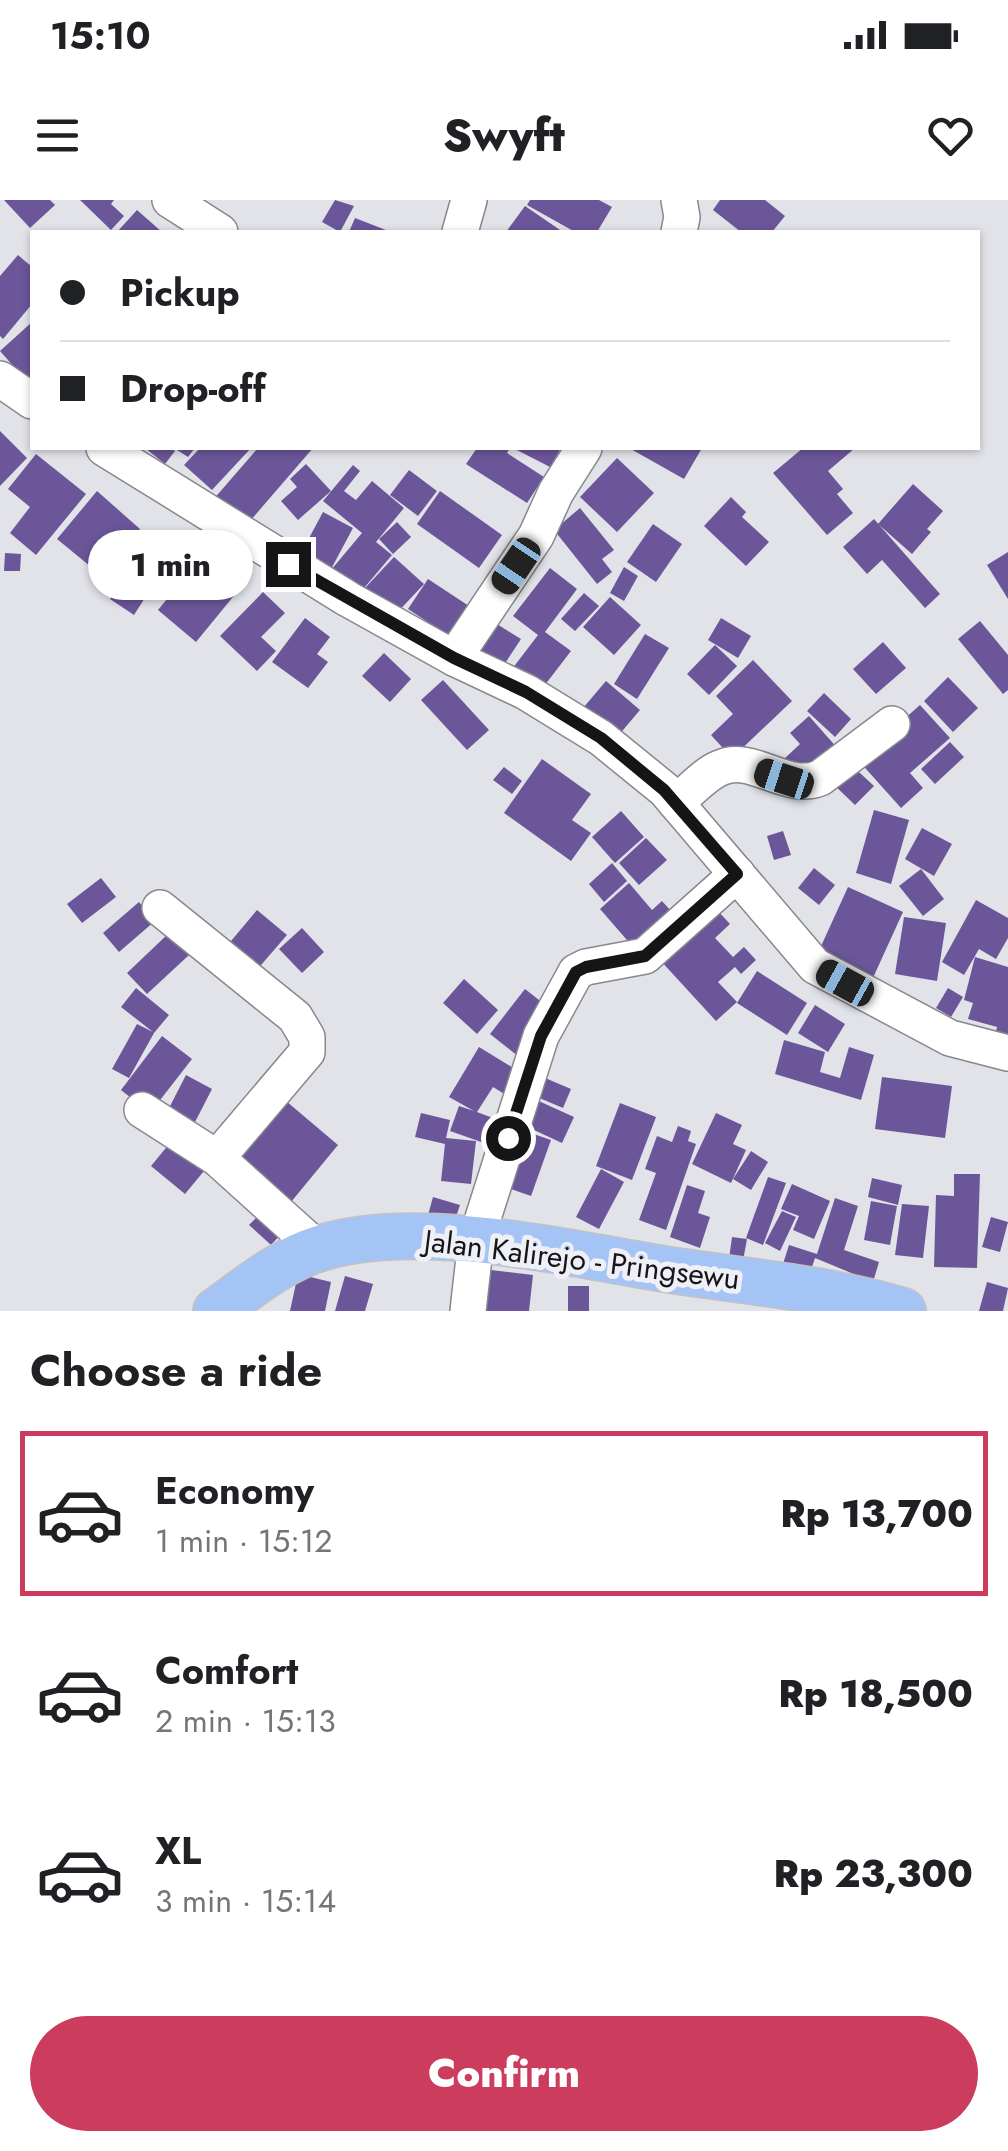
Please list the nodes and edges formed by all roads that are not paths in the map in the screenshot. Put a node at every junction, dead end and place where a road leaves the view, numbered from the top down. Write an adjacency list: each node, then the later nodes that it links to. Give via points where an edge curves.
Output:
1 (170, 200): 4 (street)
2 (469, 200): 5 (street)
3 (679, 200): 6 (street)
4 (217, 230)
5 (461, 230)
6 (679, 230)
7 (0, 379): 8 (street)
8 (30, 400)
9 (107, 450): 11 (street)
10 (583, 450): 11 (street, via 536,536)
11 (454, 658): 13 (street, via 601,738)
12 (892, 724): 13 (street, via 808,783 740,764 720,768)
13 (676, 803): 14 (street)
14 (737, 874): 16 (street, via 815,966 950,1038); 19 (street, via 645,956 576,972 541,1036)
15 (160, 908): 18 (street, via 295,1017 307,1038 306,1052)
16 (1008, 1053)
17 (142, 1110): 18 (street)
18 (216, 1158): 20 (street)
19 (476, 1240): 20 (main road, Jalan Kalirejo - Pringsewu, via 386,1237); 22 (street); 23 (main road, Jalan Kalirejo - Pringsewu)
20 (318, 1248): 21 (main road, Jalan Kalirejo - Pringsewu)
21 (216, 1311)
22 (468, 1311)
23 (903, 1311)

